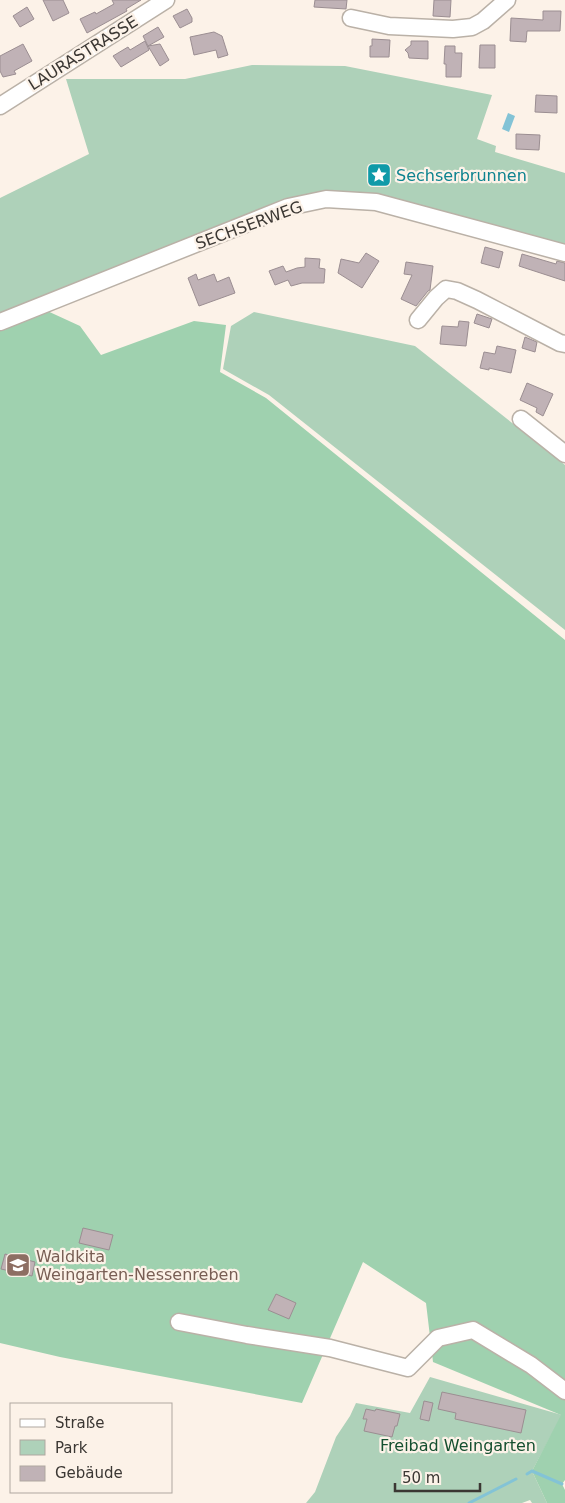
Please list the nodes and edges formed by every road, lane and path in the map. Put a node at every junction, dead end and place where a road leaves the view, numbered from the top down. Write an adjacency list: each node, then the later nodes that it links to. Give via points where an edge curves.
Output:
1 (166, 0): 4 (street, LAURASTRASSE)
2 (507, 0): 3 (street, via 472,27 390,26)
3 (351, 18)
4 (0, 106)
5 (565, 252): 7 (street, SECHSERWEG, via 376,202 326,199 288,207)
6 (418, 320): 8 (street, via 446,288)
7 (0, 322)
8 (562, 343)
9 (522, 419): 10 (street)
10 (565, 454)
11 (178, 1322): 12 (street, via 330,1348 408,1368 438,1338 472,1330 531,1365)
12 (565, 1391)

